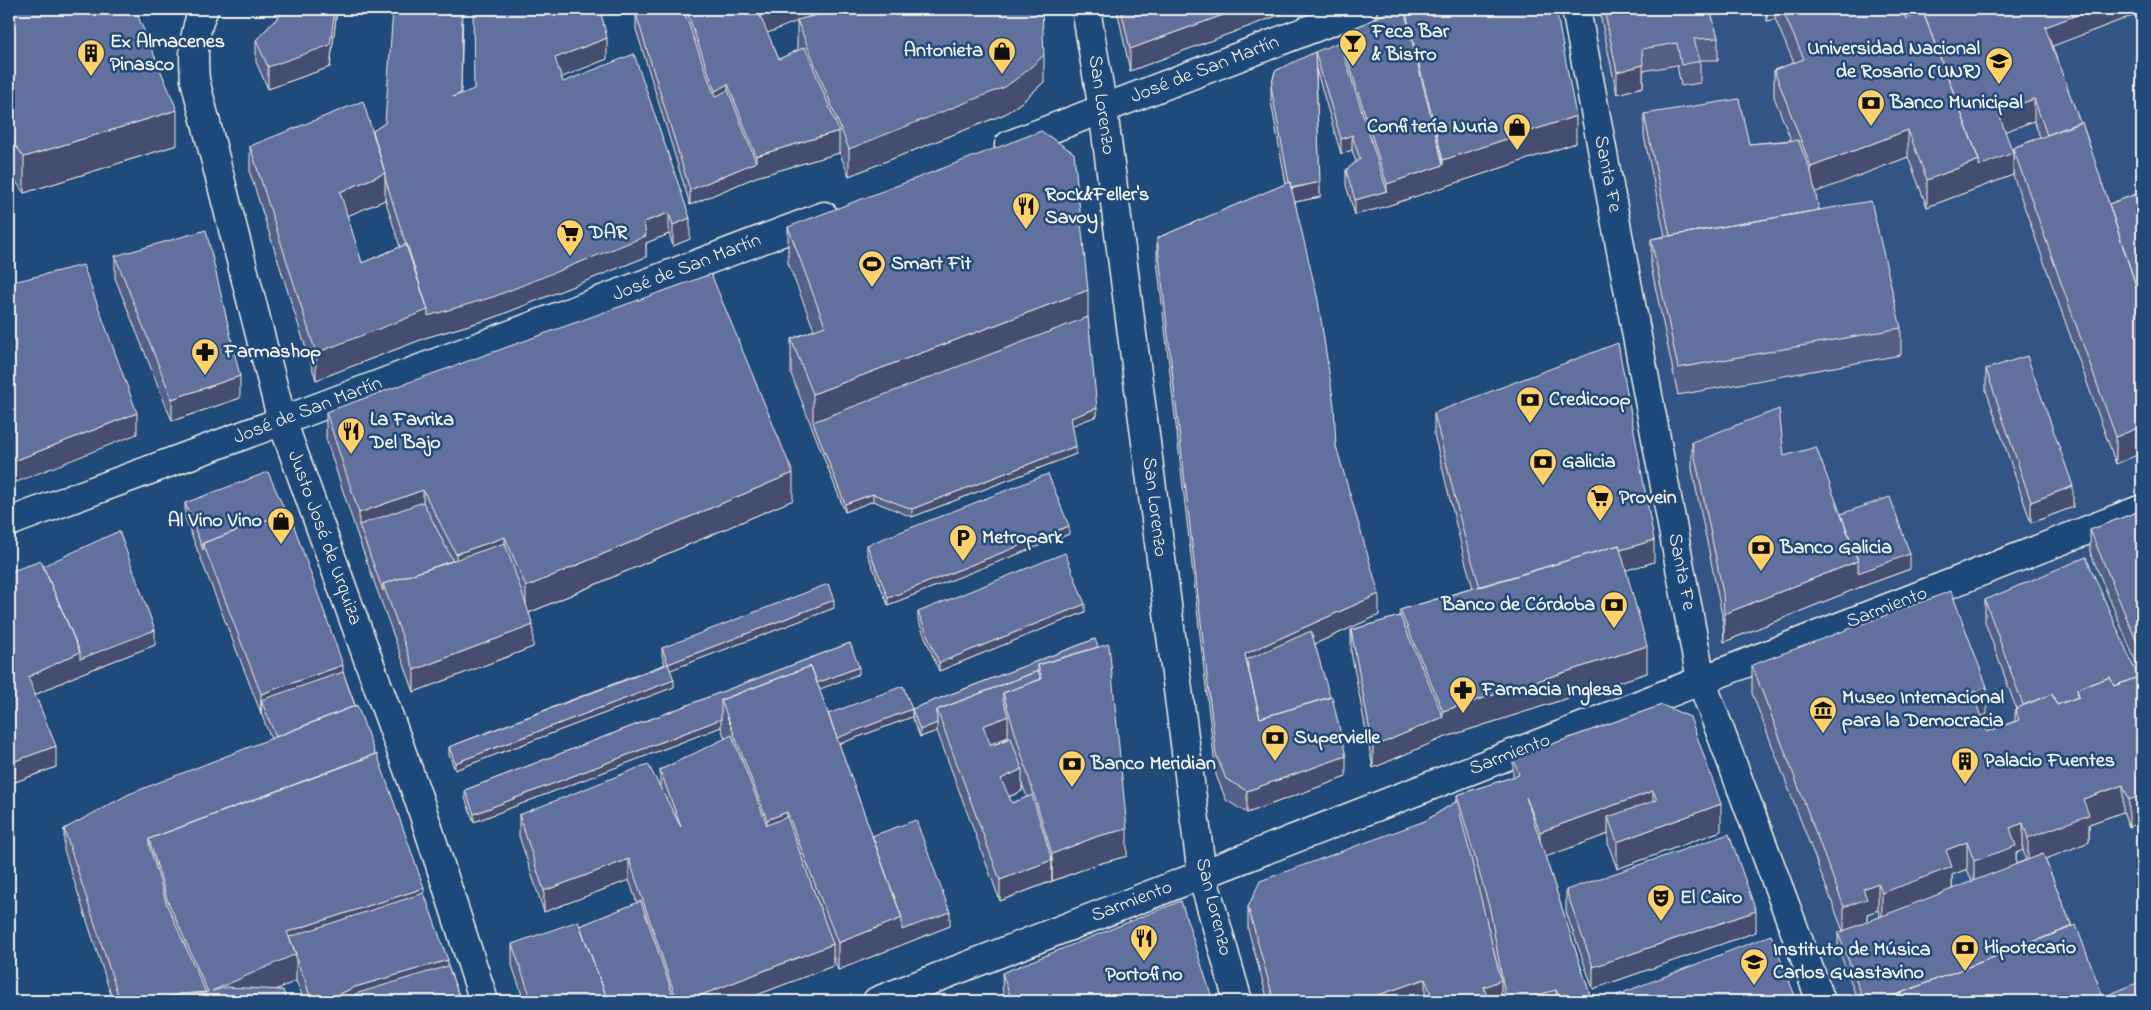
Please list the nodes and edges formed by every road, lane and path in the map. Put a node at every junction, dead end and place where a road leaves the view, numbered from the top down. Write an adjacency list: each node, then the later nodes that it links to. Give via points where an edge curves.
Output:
1 (204, 9): 8 (street, Justo José de Urquiza, via 197,23 193,54 195,80)
2 (1086, 9): 5 (street, San Lorenzo)
3 (1363, 9): 5 (street, José de San Martín)
4 (1576, 9): 11 (street, Santa Fe)
5 (1103, 110): 6 (street, José de San Martín); 12 (street, San Lorenzo)
6 (983, 155)
7 (845, 208): 8 (street, José de San Martín)
8 (282, 421): 10 (street, José de San Martín); 13 (street, Justo José de Urquiza, via 419,800)
9 (2142, 509): 11 (street, Sarmiento)
10 (9, 522)
11 (1701, 680): 12 (street, Sarmiento); 16 (street, Santa Fe)
12 (1202, 875): 14 (street, Sarmiento); 15 (street, San Lorenzo)
13 (484, 1001)
14 (877, 1001)
15 (1238, 1001)
16 (1821, 1001)

